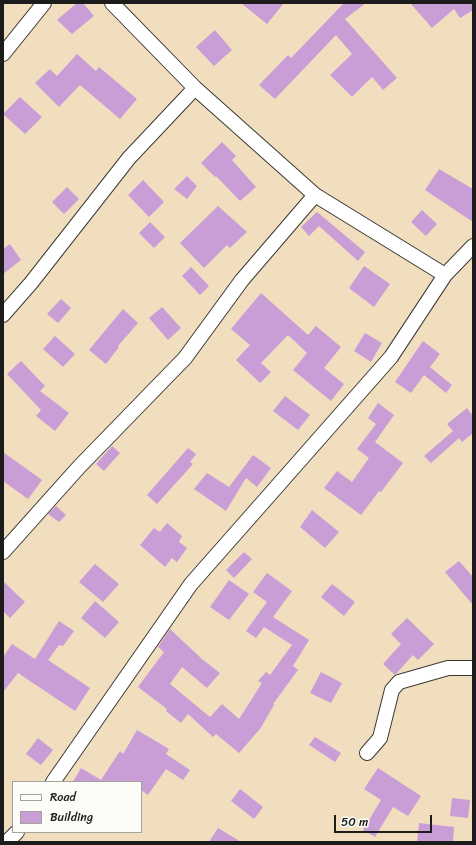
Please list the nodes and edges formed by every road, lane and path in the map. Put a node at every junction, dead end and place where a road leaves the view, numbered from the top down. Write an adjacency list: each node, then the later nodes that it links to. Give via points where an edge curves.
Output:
1 (44, 3): 3 (street)
2 (112, 3): 4 (street)
3 (3, 54)
4 (195, 88): 5 (street); 8 (street, via 128,158)
5 (315, 195): 7 (street); 9 (street, via 242,280 185,358 74,472)
6 (473, 246): 7 (street)
7 (446, 275): 12 (street, via 391,357 191,584)
8 (3, 315)
9 (3, 552)
10 (473, 668): 11 (street, via 448,668 399,682 392,690 380,738)
11 (367, 753)
12 (54, 781)
13 (16, 833): 14 (street)
14 (8, 842)

